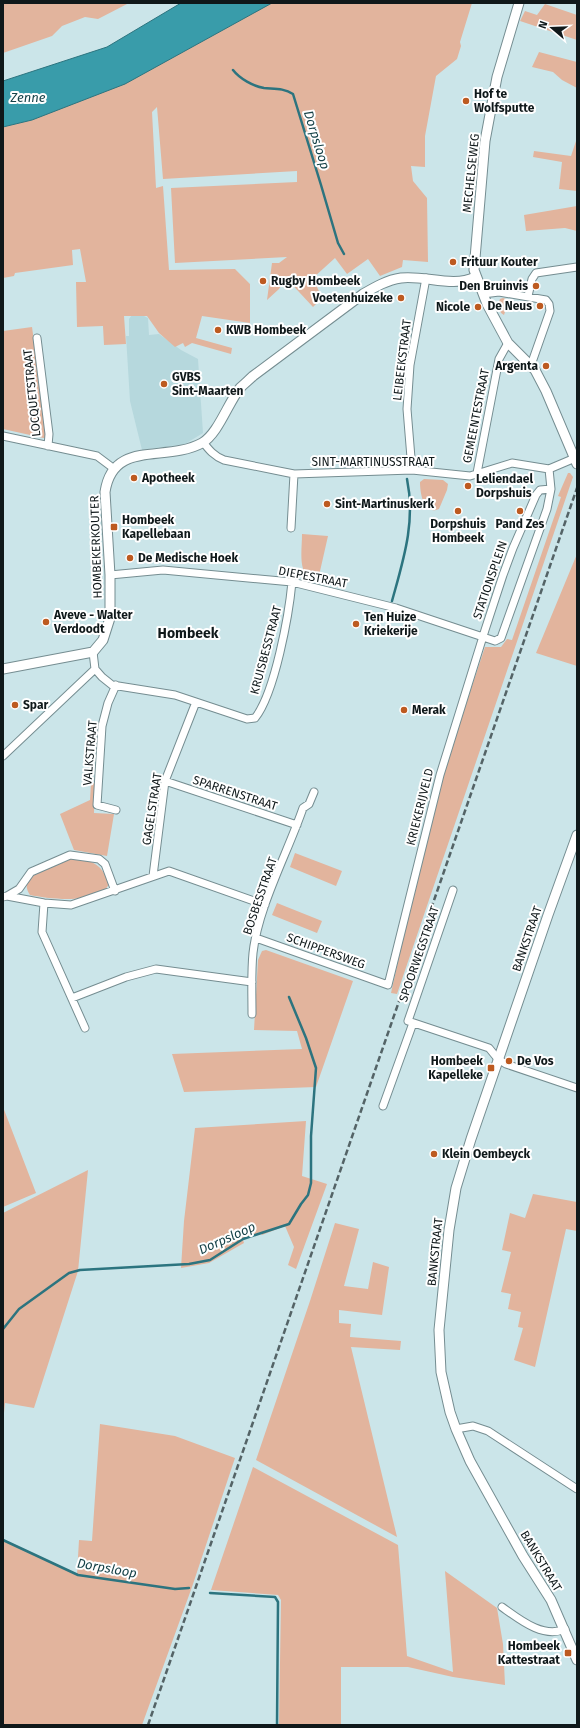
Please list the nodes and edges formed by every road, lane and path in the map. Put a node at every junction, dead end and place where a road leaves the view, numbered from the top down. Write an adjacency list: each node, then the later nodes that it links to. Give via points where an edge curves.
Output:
1 (519, 3): 3 (street, MECHELSEWEG, via 497,76 486,140 473,262)
2 (577, 267): 6 (street, via 536,273)
3 (475, 277): 4 (street, via 469,280 449,281); 5 (street)
4 (426, 278): 11 (street, via 400,278 387,282 363,294 332,316 240,388 216,428); 16 (street, LEIBEEKSTRAAT, via 410,365 408,409)
5 (483, 294): 6 (street, via 499,292); 8 (street)
6 (528, 296): 9 (street, via 546,300 550,311)
7 (37, 338): 12 (street, LOCQUETSTRAAT, via 49,434)
8 (508, 343): 9 (street); 17 (street, GEMEENTESTRAAT, via 499,359)
9 (531, 365): 13 (street, via 546,391)
10 (3, 436): 12 (street, LOCQUETSTRAAT)
11 (203, 442): 14 (street, via 182,451 128,458); 18 (street, SINT-MARTINUSSTRAAT, via 210,452 224,460)
12 (48, 446): 14 (street, LOCQUETSTRAAT, via 97,456)
13 (576, 461): 15 (street)
14 (113, 468): 21 (street, HOMBEKERKOUTER, via 107,479 105,492)
15 (548, 469): 17 (street, SINT-MARTINUSSTRAAT, via 512,463); 19 (street, STATIONSPLEIN)
16 (412, 470): 17 (street, SINT-MARTINUSSTRAAT, via 470,476); 18 (street, SINT-MARTINUSSTRAAT)
17 (478, 473)
18 (294, 474): 20 (street)
19 (551, 489): 23 (street, STATIONSPLEIN, via 540,490 536,495 513,548); 23 (street, STATIONSPLEIN, via 547,509 501,638 495,641)
20 (291, 528)
21 (110, 575): 22 (street, DIEPESTRAAT, via 163,570); 24 (street, HOMBEKERKOUTER, via 109,622 103,640)
22 (292, 582): 23 (street, DIEPESTRAAT, via 396,608); 28 (street, KRUISBESSTRAAT, via 274,671 260,712 255,718 247,719)
23 (483, 637): 43 (street, KRIEKERIJVELD, via 440,775)
24 (93, 652): 25 (street); 26 (street)
25 (3, 669)
26 (95, 669): 27 (street, KRUISBESSTRAAT, via 112,685); 29 (street)
27 (116, 685): 28 (street, KRUISBESSTRAAT, via 175,695); 32 (street, VALKSTRAAT, via 102,726 97,805)
28 (196, 702): 30 (street, GAGELSTRAAT)
29 (3, 756)
30 (165, 781): 33 (street, SPARRENSTRAAT); 35 (street, GAGELSTRAAT)
31 (314, 792): 33 (street, BOSBESSTRAAT, via 310,804 303,808)
32 (116, 810)
33 (297, 825): 40 (street, BOSBESSTRAAT)
34 (577, 835): 48 (street, BANKSTRAAT)
35 (154, 876): 37 (street); 40 (street, via 169,871)
36 (453, 890): 46 (street, SPOORWEGSTRAAT, via 408,1021)
37 (115, 891): 38 (street, via 105,864 99,859 70,855 31,872 18,889); 39 (street, via 71,905)
38 (5, 896): 39 (street)
39 (44, 903): 44 (street, via 42,932)
40 (266, 905): 41 (street, BOSBESSTRAAT)
41 (256, 938): 42 (street, BOSBESSTRAAT); 43 (street, SCHIPPERSWEG)
42 (252, 982): 44 (street, via 156,969); 45 (street, BOSBESSTRAAT)
43 (388, 985)
44 (72, 998): 47 (street)
45 (252, 1014)
46 (413, 1023): 48 (street, via 489,1048); 50 (street, SPOORWEGSTRAAT)
47 (85, 1028)
48 (498, 1059): 49 (street); 51 (street, BANKSTRAAT, via 463,1165 449,1230 439,1330 442,1372 448,1405)
49 (577, 1088)
50 (383, 1106)
51 (456, 1429): 52 (street, via 473,1426 488,1431); 54 (street, BANKSTRAAT, via 470,1461)
52 (577, 1489)
53 (502, 1607): 54 (street, via 536,1628 550,1632)
54 (564, 1629): 55 (street, BANKSTRAAT)
55 (577, 1660)

